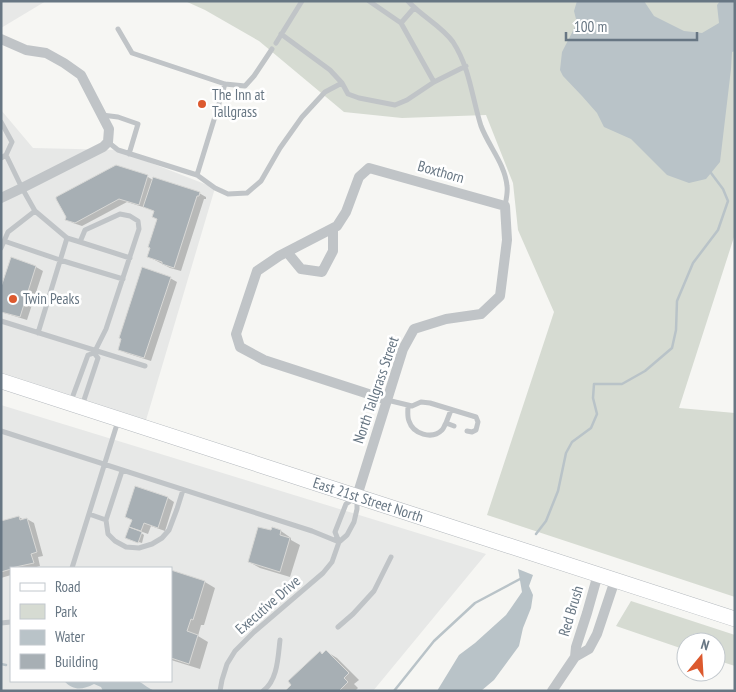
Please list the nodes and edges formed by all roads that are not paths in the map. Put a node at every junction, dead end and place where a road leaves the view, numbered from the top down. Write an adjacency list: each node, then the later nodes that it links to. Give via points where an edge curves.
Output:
1 (302, 1): 7 (lane)
2 (369, 1): 5 (lane)
3 (408, 1): 4 (lane)
4 (414, 8): 5 (lane); 11 (lane, via 453,41)
5 (402, 23): 12 (lane)
6 (118, 29): 14 (lane, via 132,53)
7 (281, 34): 9 (lane); 13 (lane, via 330,70)
8 (1, 38): 15 (street, via 26,50 46,53 81,75)
9 (276, 42)
10 (272, 49): 14 (lane, via 245,86)
11 (466, 66): 12 (lane); 23 (lane, via 482,128 504,173 508,188)
12 (434, 82): 13 (lane, via 395,105 348,94)
13 (342, 83): 20 (lane, via 325,92 302,117 262,181 247,193 228,194)
14 (225, 84): 20 (lane)
15 (102, 115): 17 (street, via 109,129); 18 (lane, via 138,124)
16 (1, 122): 19 (lane, via 12,142)
17 (108, 142): 18 (lane); 21 (street)
18 (129, 154): 20 (lane)
19 (4, 157): 21 (lane)
20 (197, 175)
21 (22, 188): 22 (street); 24 (lane)
22 (1, 198)
23 (505, 206): 25 (street, Boxthorn, via 369,168 359,177 346,212); 39 (street, North Tallgrass Street, via 507,240 500,296 481,314 446,319 414,329 403,349)
24 (35, 211): 26 (lane); 27 (lane, via 8,232)
25 (333, 228): 30 (street); 30 (street, via 333,251 322,272 301,269)
26 (67, 238): 28 (lane); 32 (lane)
27 (4, 241): 29 (lane); 32 (lane)
28 (80, 242): 31 (lane); 31 (lane, via 84,230 120,214 130,216 138,221 139,229)
29 (1, 248)
30 (287, 252): 39 (street, via 257,271 236,334 240,347 264,360)
31 (130, 258): 33 (lane)
32 (60, 260): 33 (lane); 35 (lane)
33 (123, 279): 36 (lane)
34 (1, 321): 35 (lane)
35 (38, 332): 36 (lane)
36 (95, 352): 37 (lane); 40 (lane, via 98,358); 40 (lane, via 88,355)
37 (145, 366)
38 (1, 381): 40 (main road, East 21st Street North)
39 (387, 400): 41 (lane); 51 (street, North Tallgrass Street)
40 (76, 405): 43 (main road, East 21st Street North)
41 (408, 405): 42 (lane, via 430,403); 44 (lane, via 408,420 414,430 424,435 441,431)
42 (451, 410): 44 (lane); 47 (lane, via 476,417 476,430)
43 (119, 419): 48 (lane); 51 (main road, East 21st Street North)
44 (446, 423): 45 (lane)
45 (454, 426)
46 (1, 431): 48 (lane)
47 (467, 431)
48 (105, 465): 49 (lane); 52 (lane)
49 (122, 471): 50 (lane); 53 (lane)
50 (184, 490): 53 (lane, via 169,530 152,544 139,548 115,541 108,534); 54 (lane)
51 (357, 496): 54 (lane, Executive Drive, via 354,522); 54 (lane, Executive Drive, via 346,504 335,532); 57 (main road, East 21st Street North)
52 (89, 514): 53 (lane); 56 (lane)
53 (106, 520)
54 (339, 542): 63 (lane, Executive Drive, via 324,573 236,651 227,664)
55 (391, 557): 60 (lane, via 374,591)
56 (72, 567)
57 (598, 574): 58 (main road, East 21st Street North); 62 (street, Red Brush, via 576,647)
58 (615, 580): 59 (main road, East 21st Street North); 62 (street, Red Brush, via 597,634 589,649)
59 (735, 619)
60 (338, 628)
61 (280, 640): 64 (lane, via 275,673)
62 (576, 657): 65 (street, Red Brush)
63 (220, 691)
64 (263, 691)
65 (552, 691)

